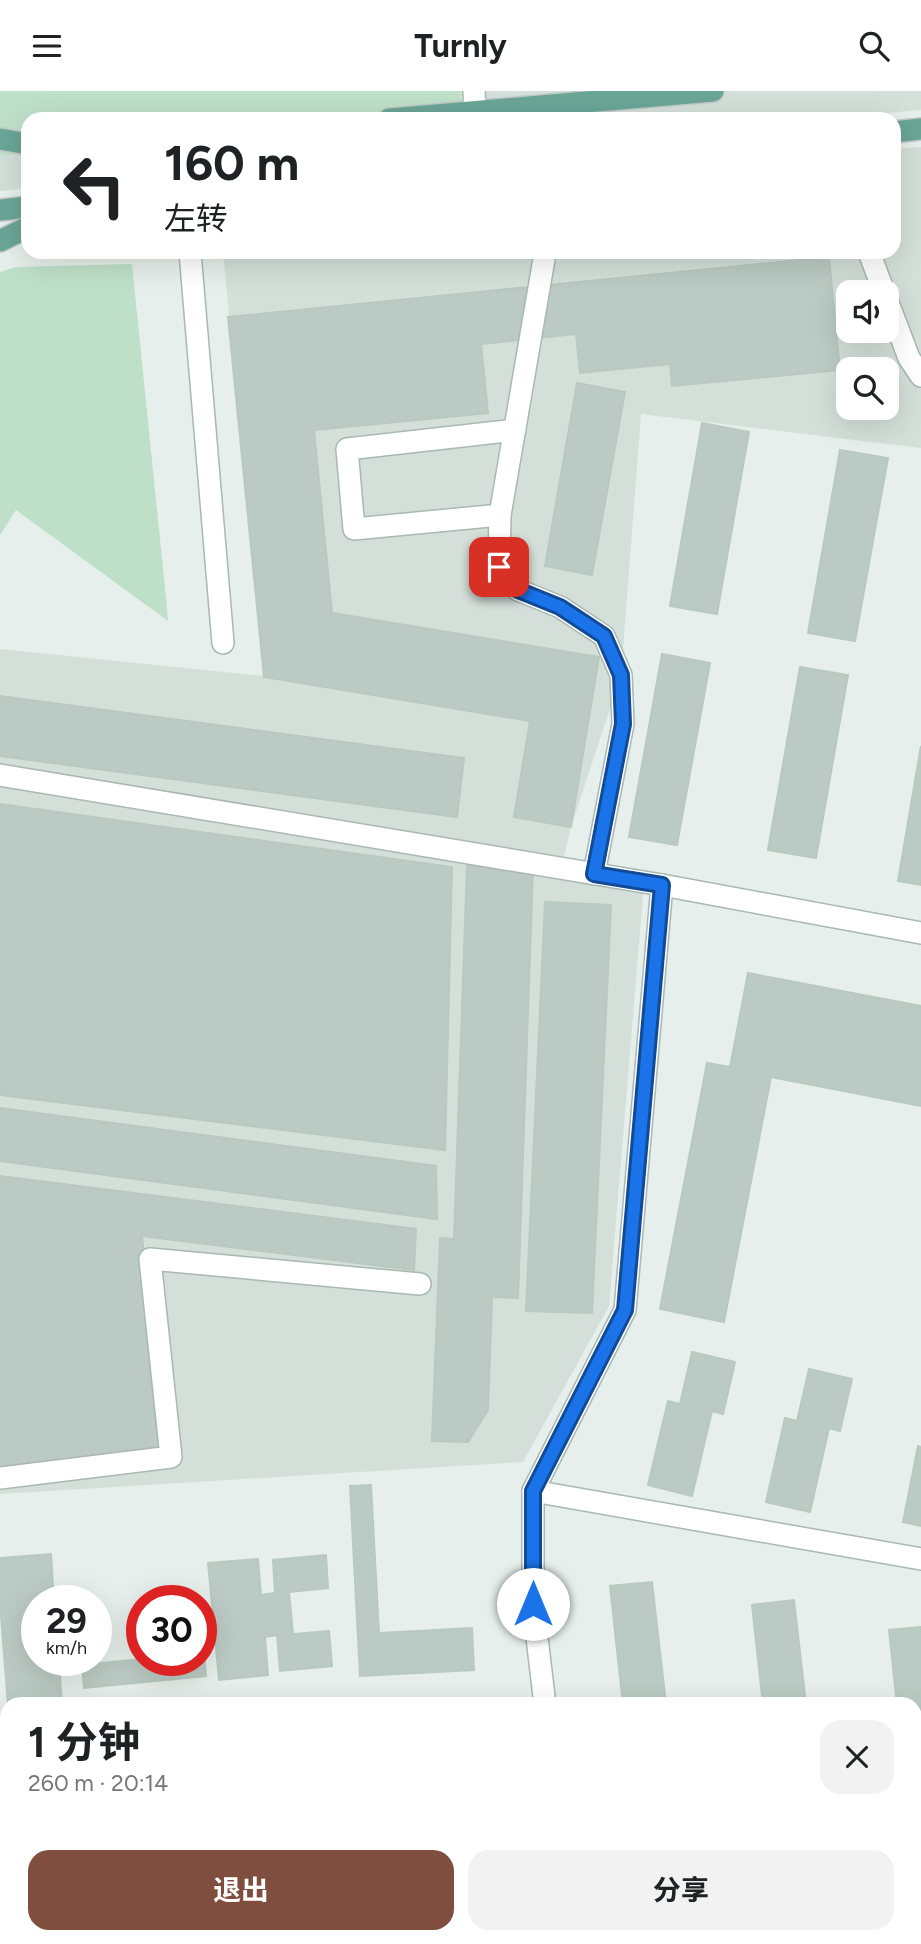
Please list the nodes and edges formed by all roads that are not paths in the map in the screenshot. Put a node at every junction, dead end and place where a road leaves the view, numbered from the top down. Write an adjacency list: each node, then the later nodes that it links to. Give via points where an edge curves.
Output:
1 (713, 91): 2 (main road)
2 (474, 101): 3 (main road)
3 (422, 112)
4 (921, 129): 5 (main road)
5 (901, 131)
6 (0, 139): 7 (main road)
7 (21, 143)
8 (21, 152): 9 (main road)
9 (0, 154)
10 (21, 208): 11 (main road)
11 (0, 210)
12 (21, 230): 13 (main road)
13 (0, 241)
14 (191, 259): 22 (street)
15 (543, 259): 20 (street)
16 (872, 259): 17 (street)
17 (880, 280)
18 (899, 332): 19 (street)
19 (921, 376)
20 (515, 430): 21 (street); 21 (street, via 347,449 354,529)
21 (500, 515): 24 (street, via 499,567 518,590 560,607 604,636 621,675 623,724)
22 (223, 643)
23 (0, 775): 24 (street)
24 (594, 874): 25 (street)
25 (662, 885): 26 (street); 29 (street, via 625,1310)
26 (921, 933)
27 (420, 1284): 28 (street, via 150,1259 171,1457)
28 (0, 1478)
29 (533, 1491): 30 (street); 31 (street, via 533,1604)
30 (921, 1559)
31 (544, 1697)

